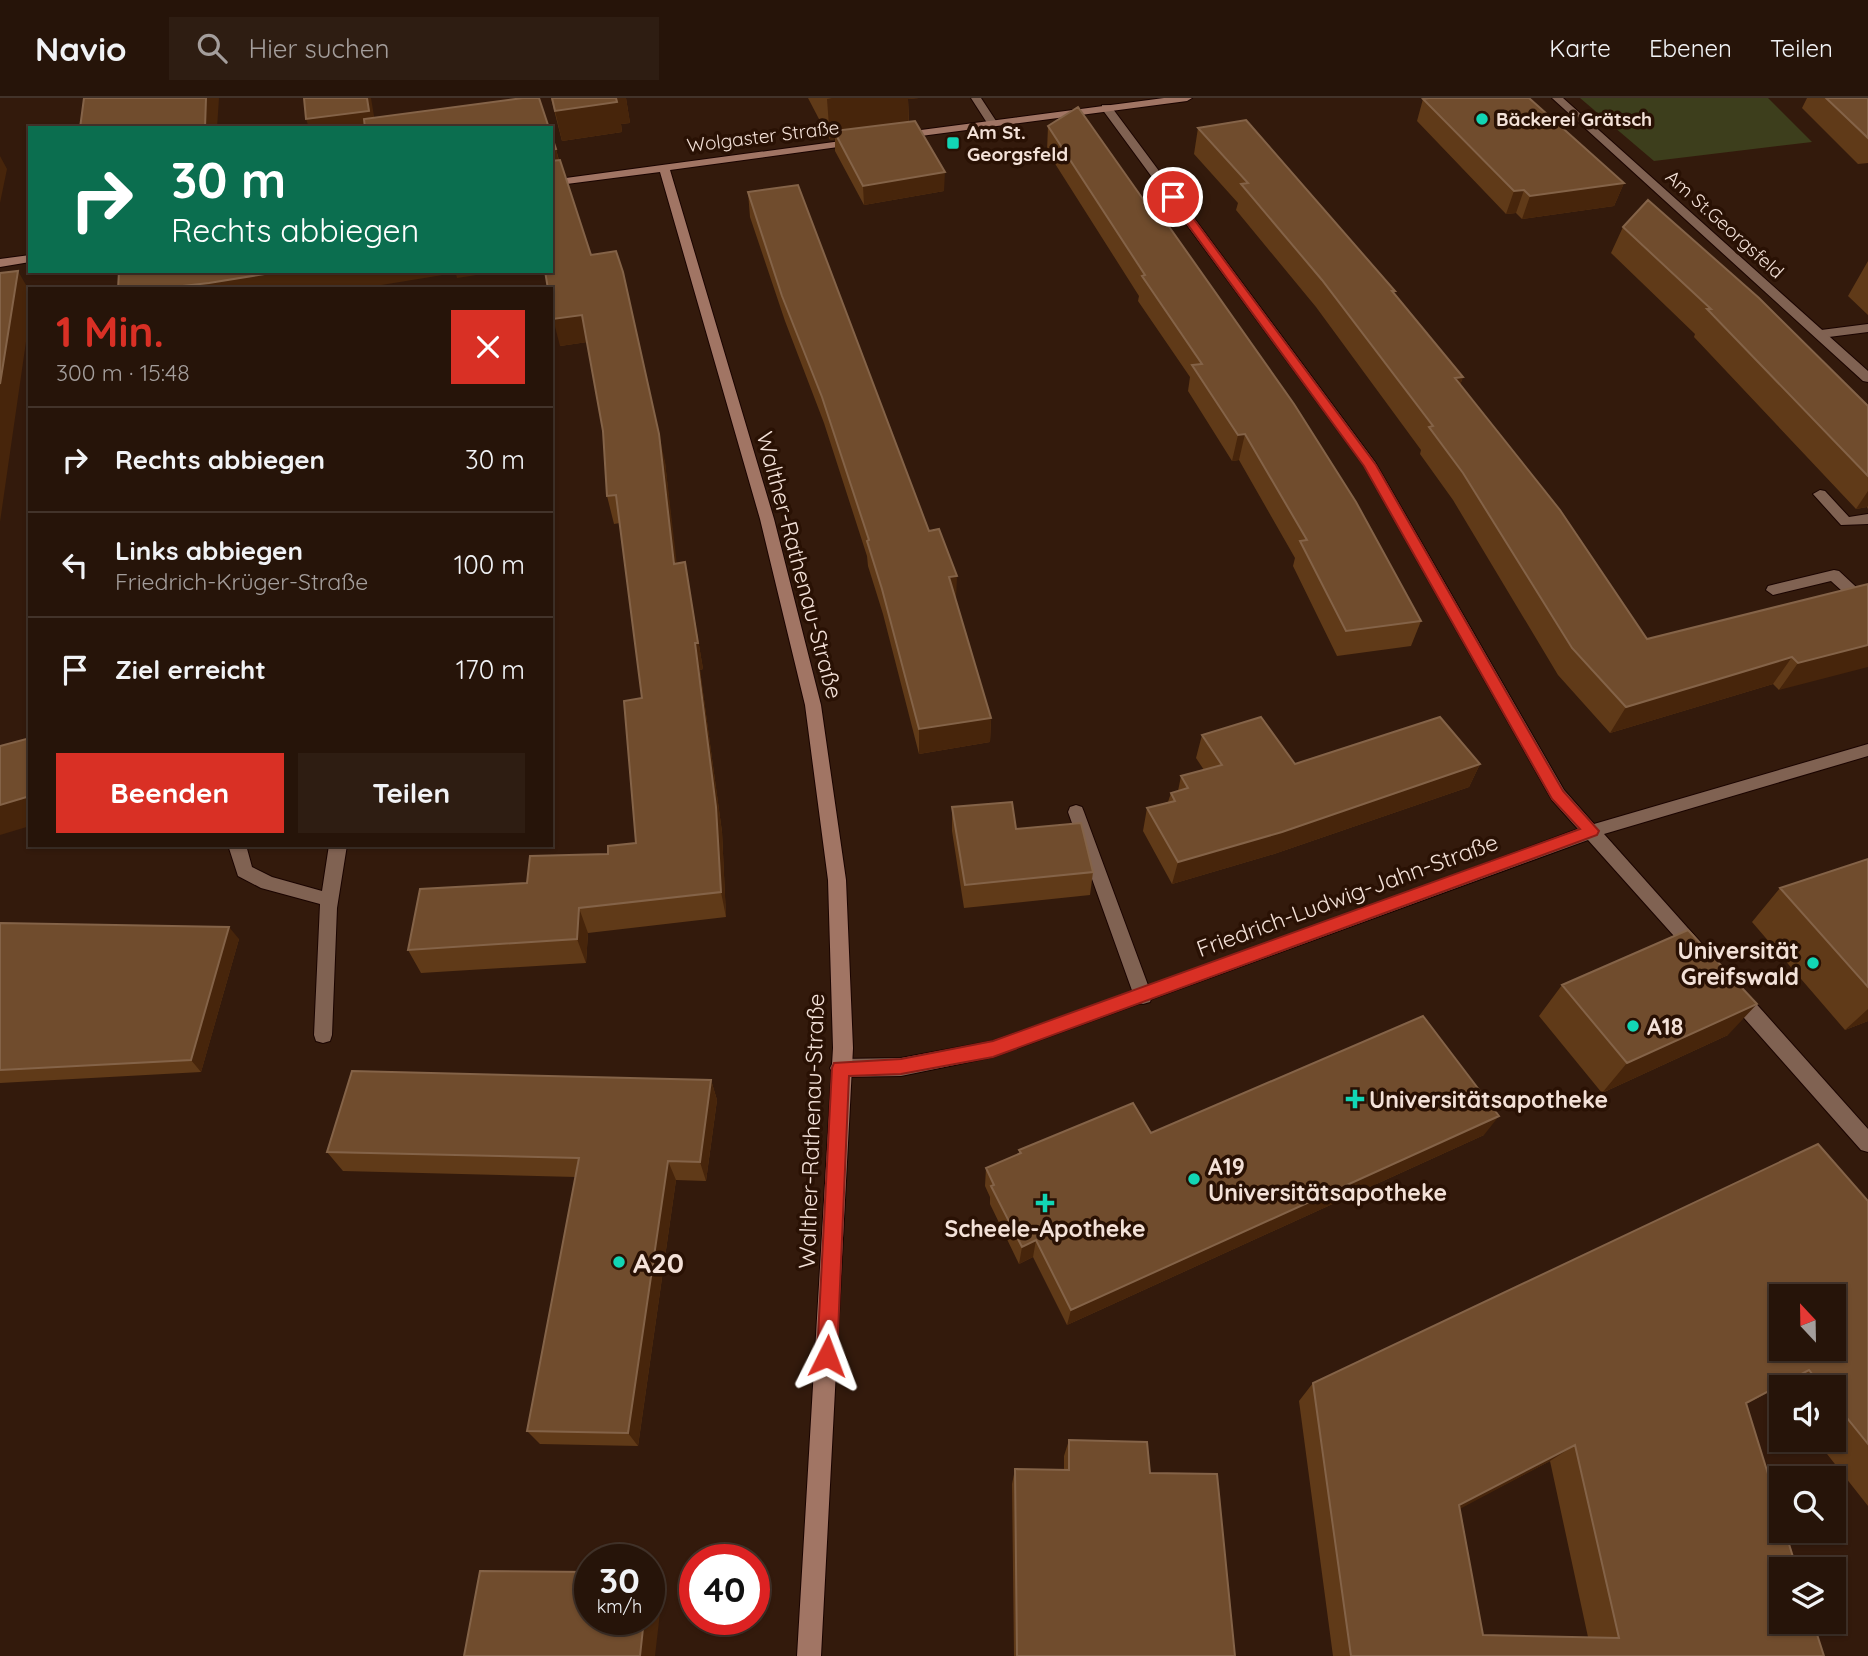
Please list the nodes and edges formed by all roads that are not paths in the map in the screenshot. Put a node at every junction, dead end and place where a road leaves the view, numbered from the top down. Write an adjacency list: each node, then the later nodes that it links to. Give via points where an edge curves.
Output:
1 (976, 98): 5 (street)
2 (1187, 98): 4 (street)
3 (1558, 98): 13 (street, Am St.Georgsfeld)
4 (1106, 107): 5 (street); 21 (street, via 1370,465 1558,795)
5 (993, 124): 6 (street)
6 (890, 137)
7 (863, 141): 8 (street, Wolgaster Straße)
8 (664, 167): 9 (street, Wolgaster Straße); 27 (street, Walther-Rathenau-Straße, via 767,519 813,705 836,880)
9 (553, 183)
10 (28, 258): 11 (street)
11 (0, 263)
12 (1868, 328): 13 (street)
13 (1821, 334): 14 (street, Am St.Georgsfeld)
14 (1868, 377)
15 (1820, 494): 16 (street, via 1846,522)
16 (1868, 519)
17 (1773, 590): 18 (street, via 1835,575)
18 (1868, 606)
19 (1868, 750): 21 (street, Friedrich-Ludwig-Jahn-Straße)
20 (1076, 812): 25 (street)
21 (1591, 831): 25 (street, Friedrich-Ludwig-Jahn-Straße); 28 (street)
22 (238, 847): 24 (street, via 244,871 267,883)
23 (338, 847): 24 (street)
24 (330, 900): 26 (street)
25 (1143, 996): 27 (street, Friedrich-Ludwig-Jahn-Straße, via 993,1049 901,1067)
26 (323, 1035)
27 (840, 1068): 29 (street, Walther-Rathenau-Straße)
28 (1868, 1143)
29 (810, 1656)

